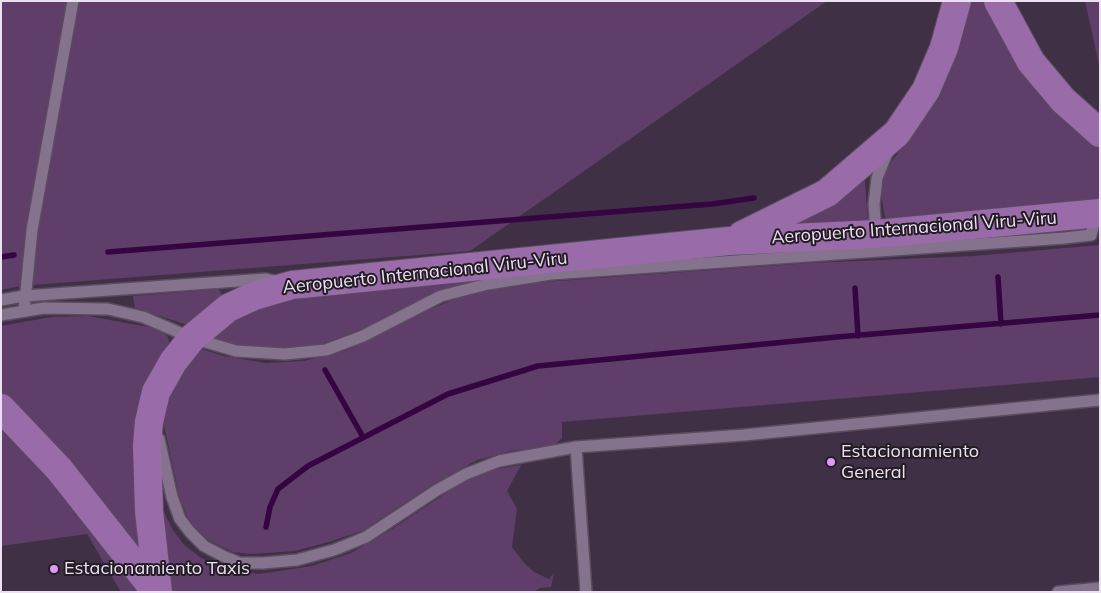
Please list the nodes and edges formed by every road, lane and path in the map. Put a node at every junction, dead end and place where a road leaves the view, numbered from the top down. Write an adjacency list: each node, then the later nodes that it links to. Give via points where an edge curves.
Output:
1 (73, 1): 10 (lane, via 32,230)
2 (957, 1): 4 (main road, Aeropuerto Internacional Viru-Viru, via 944,48 930,81)
3 (998, 1): 5 (main road, via 1031,62 1063,100)
4 (897, 133): 7 (main road, Aeropuerto Internacional Viru-Viru, via 828,193); 8 (lane, via 877,178 874,204)
5 (1100, 133)
6 (1097, 220): 8 (main road, Aeropuerto Internacional Viru-Viru)
7 (728, 242): 8 (main road, Aeropuerto Internacional Viru-Viru); 9 (main road, Aeropuerto Internacional Viru-Viru)
8 (876, 243): 14 (lane, via 551,274 488,284 440,296 363,336 326,350 285,354 236,351)
9 (292, 285): 10 (lane, via 266,279); 14 (main road, Aeropuerto Internacional Viru-Viru, via 228,308)
10 (24, 296): 11 (lane); 12 (lane)
11 (1, 300)
12 (24, 311): 13 (lane); 14 (lane, via 44,308 108,310 143,317)
13 (1, 315)
14 (192, 338): 15 (main road, Aeropuerto Internacional Viru-Viru)
15 (156, 392): 18 (lane, via 159,445 180,519 204,546 240,563 297,560 334,550 366,537 466,474 499,461); 20 (main road, Aeropuerto Internacional Viru-Viru, via 147,445)
16 (1100, 400): 18 (lane, via 744,436)
17 (1, 408): 20 (main road, via 59,469)
18 (576, 447): 21 (lane)
19 (1100, 588): 22 (lane)
20 (157, 592)
21 (586, 592)
22 (1058, 592)

